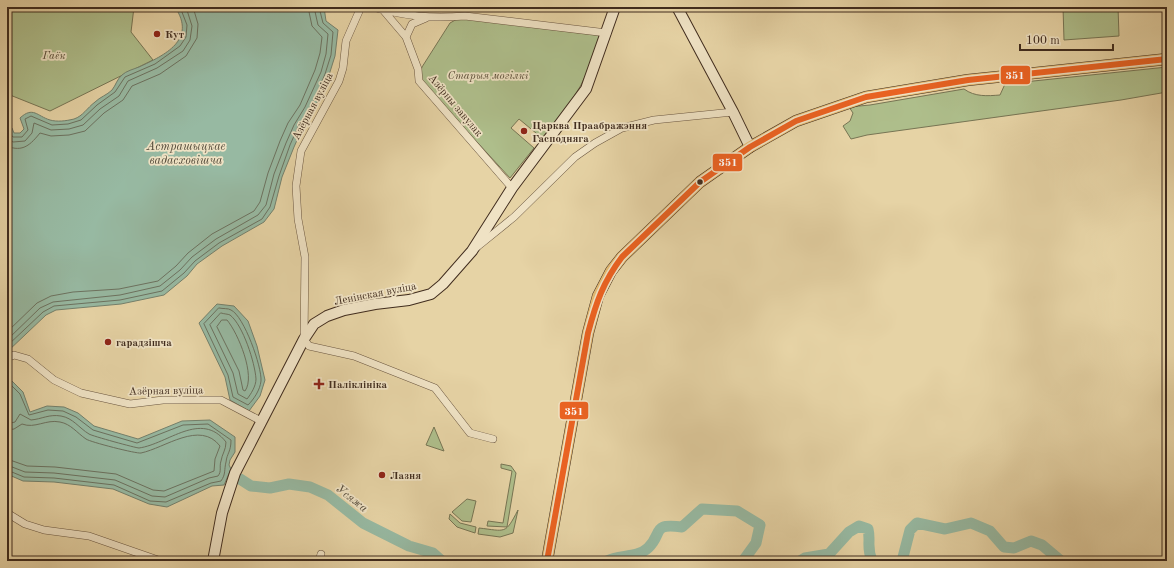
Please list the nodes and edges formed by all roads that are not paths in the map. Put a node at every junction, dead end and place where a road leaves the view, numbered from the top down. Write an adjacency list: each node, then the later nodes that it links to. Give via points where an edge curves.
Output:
1 (361, 7): 14 (street, Азёрная вуліца, via 346,41 339,81 301,150 296,186 298,219 305,257)
2 (372, 7): 5 (street)
3 (615, 7): 7 (street, Ленінская вуліца)
4 (677, 7): 10 (street)
5 (383, 10): 6 (street); 8 (street, Азёрны завулак)
6 (427, 18): 7 (street, via 465,16); 8 (street, via 412,24)
7 (607, 33): 12 (street, Ленінская вуліца, via 586,89)
8 (406, 37): 12 (street, Азёрны завулак, via 418,69 419,81)
9 (1167, 59): 11 (main road, via 968,80 866,97 796,121)
10 (733, 112): 11 (street); 13 (street, via 654,120 622,128 595,142 575,157 514,217)
11 (750, 147): 21 (main road, via 700,182 638,240 611,272 598,296 588,333)
12 (512, 188): 13 (street, Ленінская вуліца)
13 (472, 251): 14 (street, Ленінская вуліца, via 431,294 344,310 314,324)
14 (304, 338): 16 (street, Ленінская вуліца); 17 (street, via 309,346 354,356 435,388 470,432)
15 (7, 358): 16 (street, Азёрная вуліца, via 14,355 28,359 54,380 81,393 130,404 163,400 221,400)
16 (261, 421): 20 (street, Ленінская вуліца, via 235,473 222,513)
17 (493, 439)
18 (7, 513): 19 (street, via 25,524 44,530 89,536)
19 (161, 561)
20 (213, 561)
21 (547, 561)

